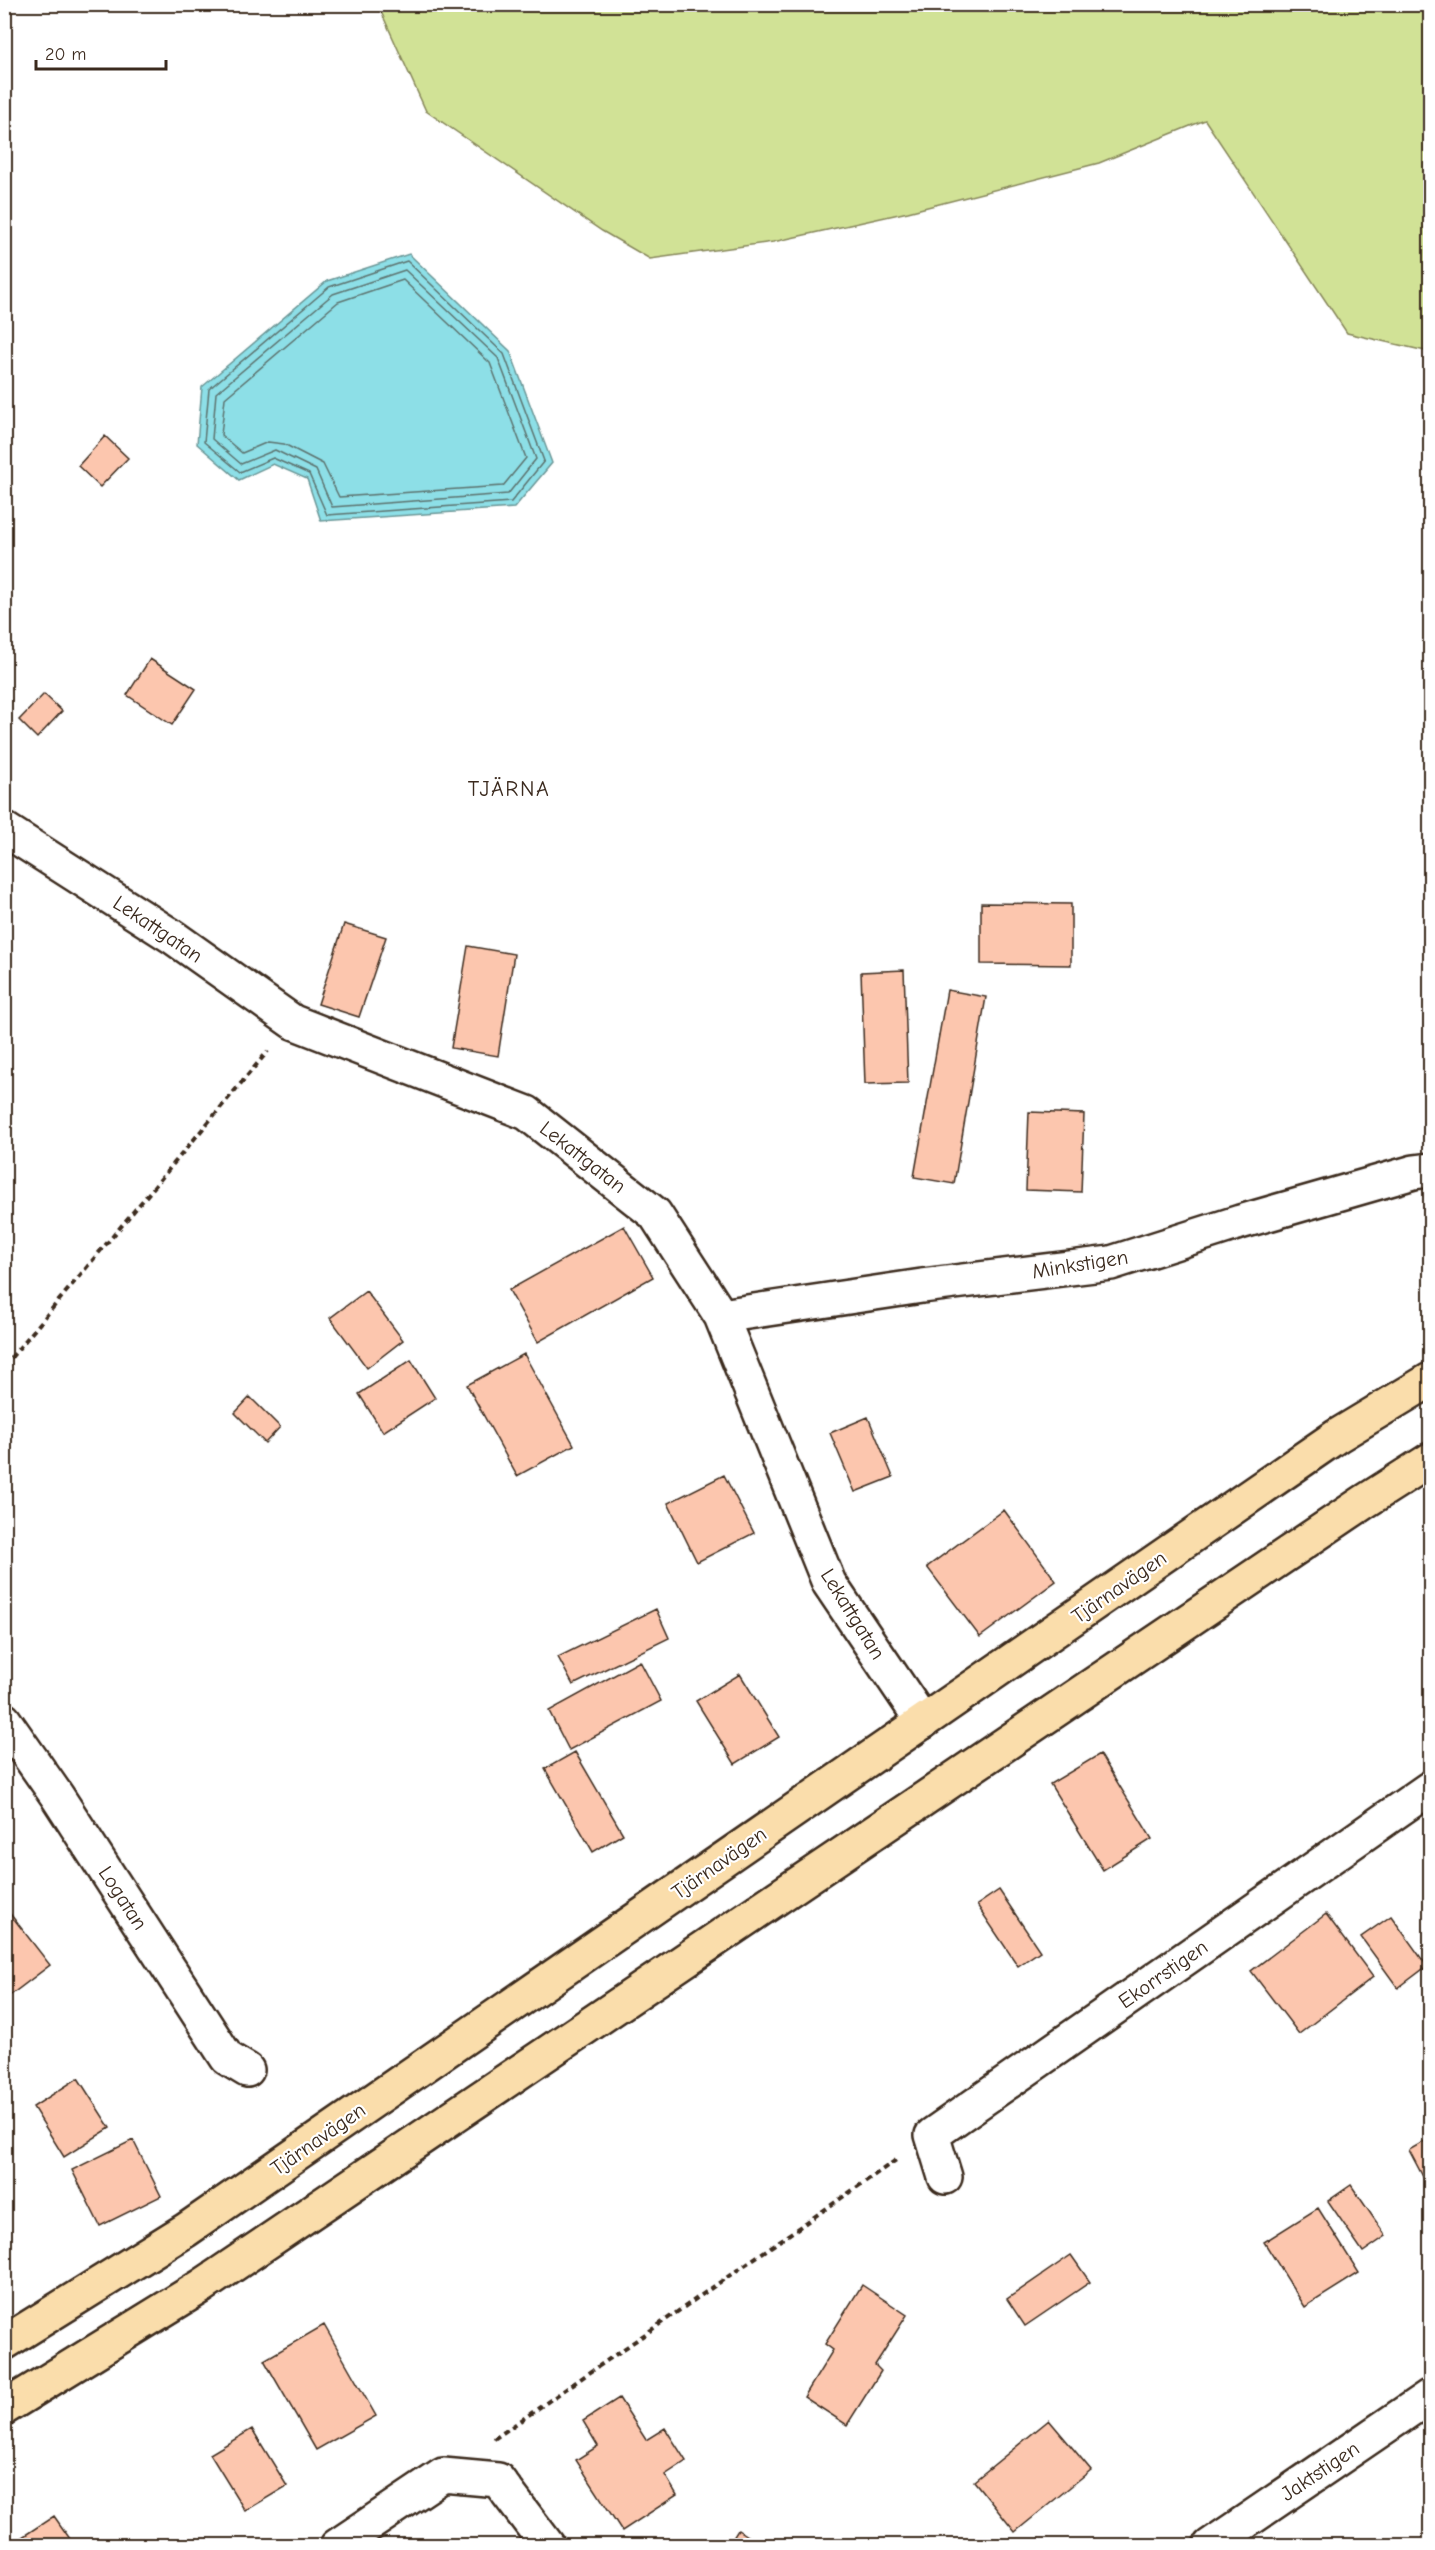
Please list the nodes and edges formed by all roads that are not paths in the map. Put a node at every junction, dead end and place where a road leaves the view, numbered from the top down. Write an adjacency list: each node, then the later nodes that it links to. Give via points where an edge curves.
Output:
1 (4, 829): 3 (street, Lekattgatan, via 173,937 293,1022 527,1113 655,1214)
2 (1431, 1170): 3 (street, Minkstigen, via 1240,1222 1111,1263)
3 (721, 1316): 7 (street, Lekattgatan, via 829,1582)
4 (1431, 1380): 7 (highway, Tjärnavägen, via 1338,1436)
5 (1431, 1460): 13 (highway, via 202,2286)
6 (4, 1720): 9 (street, Logatan, via 227,2058)
7 (923, 1722): 11 (highway, Tjärnavägen, via 186,2230)
8 (1431, 1788): 10 (street, Ekorrstigen, via 932,2135)
9 (247, 2070)
10 (945, 2177)
11 (4, 2343)
12 (1431, 2396): 16 (street, Jaktstigen)
13 (4, 2408)
14 (338, 2546): 15 (street, via 443,2475 498,2480)
15 (548, 2546)
16 (1210, 2546)

